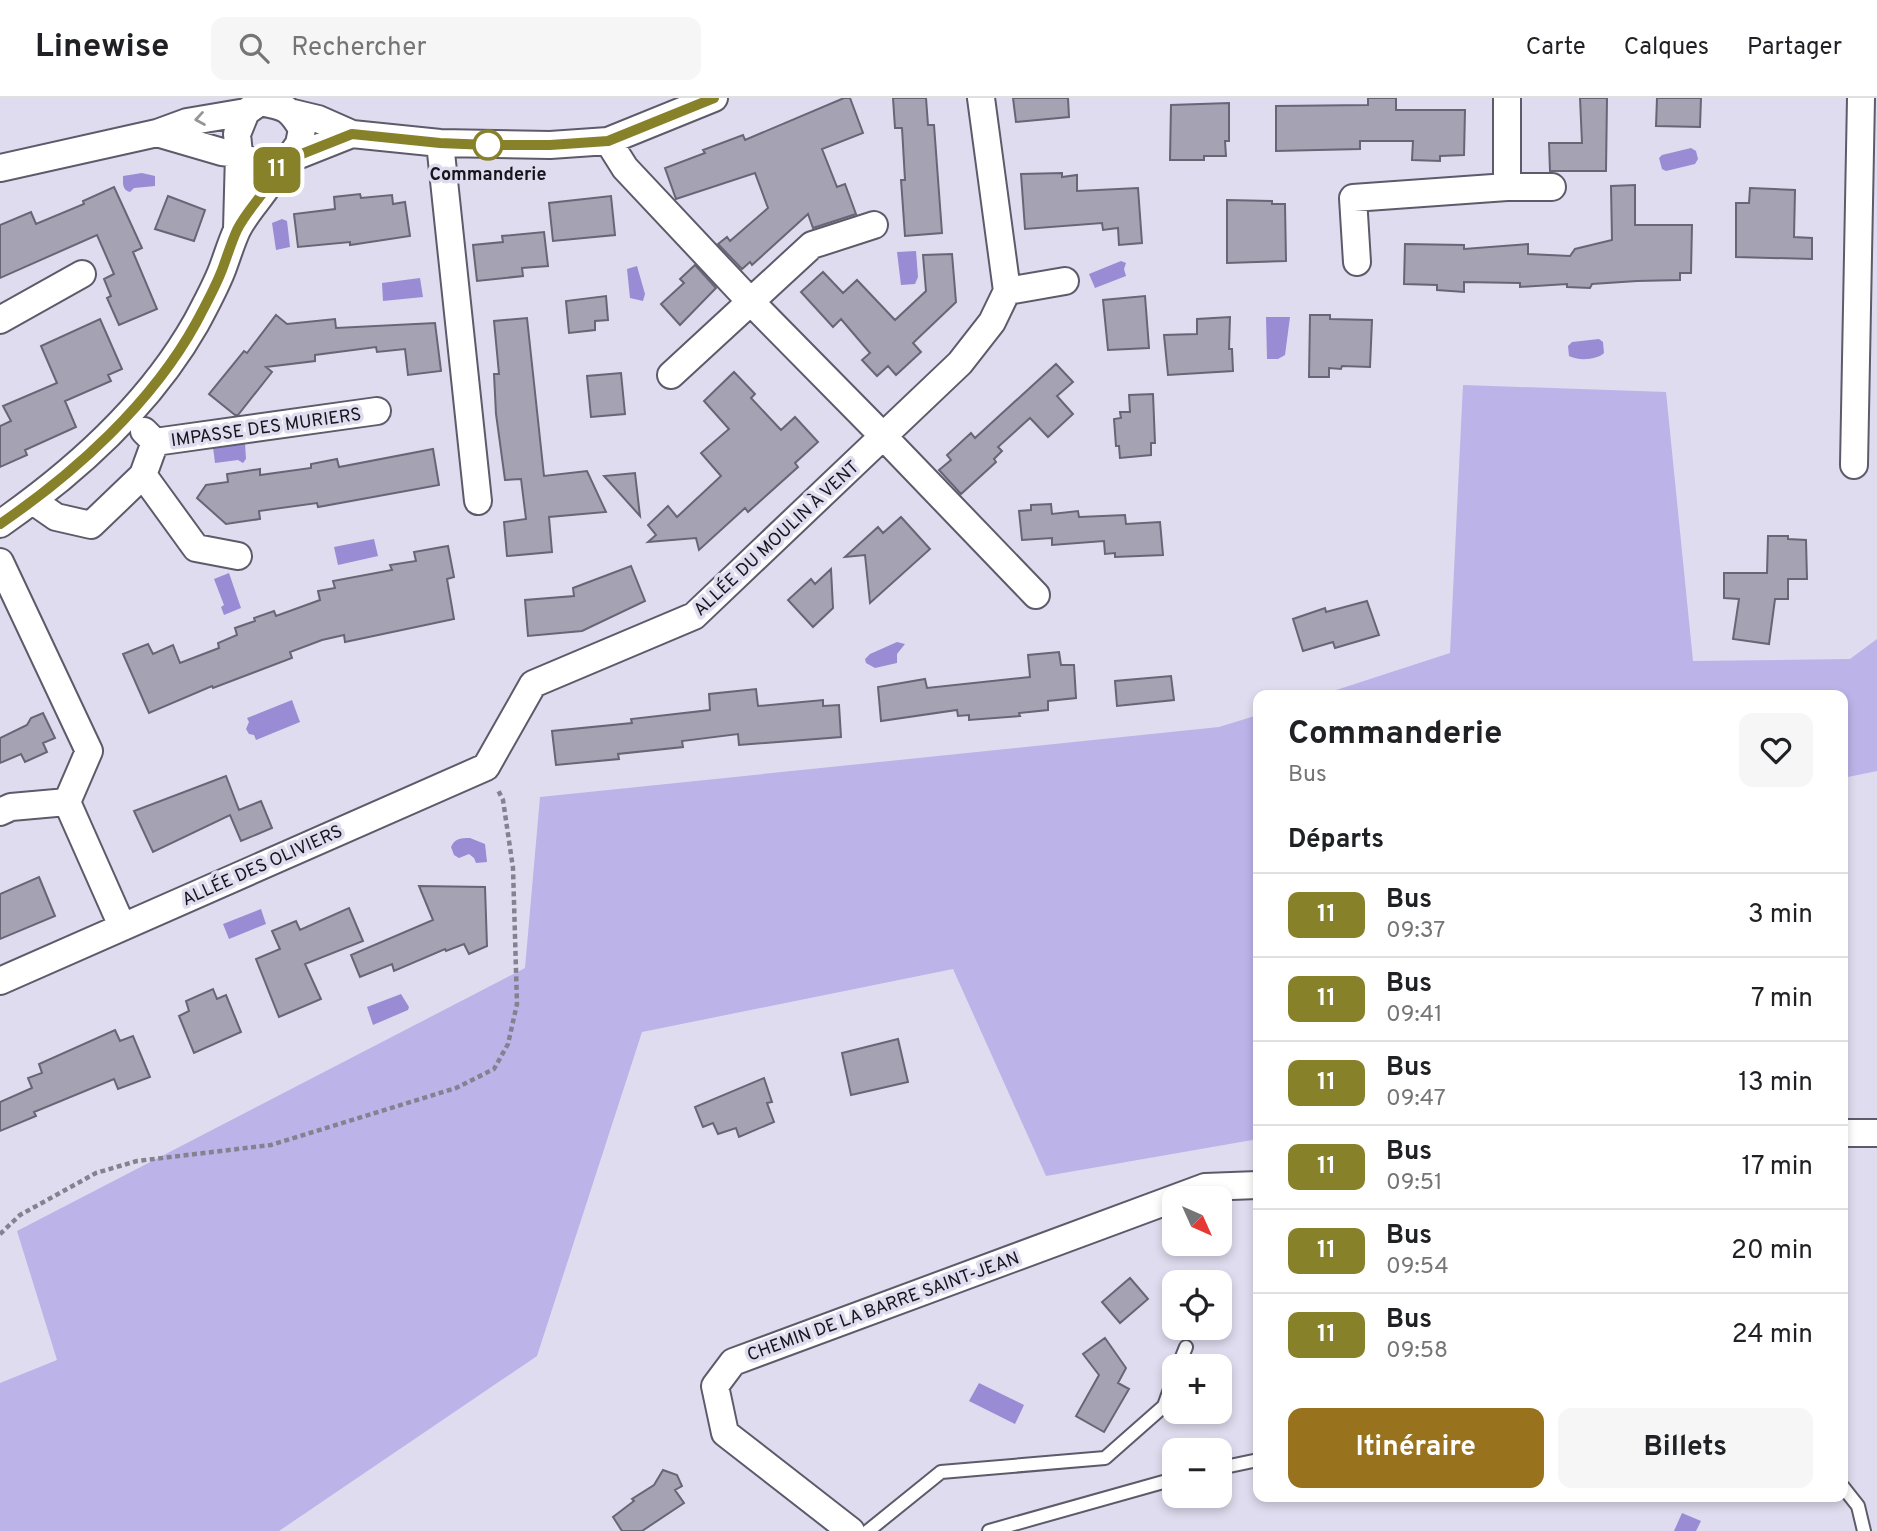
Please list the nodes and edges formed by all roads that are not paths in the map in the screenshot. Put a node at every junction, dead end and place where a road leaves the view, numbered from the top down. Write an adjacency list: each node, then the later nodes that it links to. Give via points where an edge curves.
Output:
1 (714, 98): 9 (street)
2 (981, 98): 21 (street)
3 (1507, 98): 14 (street)
4 (1861, 98): 29 (street)
5 (256, 104): 6 (street); 7 (street, one-way to 7); 11 (street, via 237,134)
6 (295, 106): 8 (street); 12 (street, via 302,129 299,144)
7 (157, 133): 11 (street); 13 (street)
8 (352, 134): 10 (street); 12 (street)
9 (608, 141): 10 (street); 22 (street, via 625,168)
10 (440, 143): 32 (street)
11 (239, 154): 12 (street, via 265,166); 17 (street)
12 (284, 160): 17 (street)
13 (0, 168)
14 (1507, 187): 15 (street); 18 (street, via 1353,198)
15 (1552, 187)
16 (874, 225): 22 (street, via 812,245)
17 (237, 229): 26 (street, via 195,325)
18 (1357, 262)
19 (82, 274): 23 (street)
20 (1066, 281): 21 (street)
21 (1007, 291): 27 (street, ALLÉE DU MOULIN À VENT, via 978,342)
22 (750, 301): 24 (street); 27 (street)
23 (0, 320)
24 (671, 375)
25 (377, 411): 28 (street, IMPASSE DES MURIERS)
26 (127, 415): 28 (street); 31 (street, via 80,463)
27 (884, 437): 36 (street); 37 (street, ALLÉE DU MOULIN À VENT, via 694,616 533,684)
28 (155, 442): 30 (street)
29 (1854, 465)
30 (143, 475): 31 (street, via 91,525 56,517); 34 (street, via 196,548)
31 (33, 501): 33 (street)
32 (478, 501)
33 (0, 524)
34 (238, 556)
35 (0, 562): 38 (street, via 89,751)
36 (1036, 595)
37 (486, 767): 40 (street, ALLÉE DES OLIVIERS)
38 (67, 802): 39 (street); 40 (street)
39 (0, 812)
40 (122, 926): 41 (street, ALLÉE DES OLIVIERS)
41 (0, 981)
42 (1848, 1133): 43 (street)
43 (1877, 1133)
44 (1253, 1185): 52 (street, CHEMIN DE LA BARRE SAINT-JEAN, via 1205,1186 733,1362 715,1386 725,1433)
45 (1186, 1347): 46 (lane)
46 (1183, 1354)
47 (1162, 1408): 53 (lane, via 1105,1458 941,1472)
48 (1253, 1461): 49 (lane)
49 (1232, 1465)
50 (1162, 1482): 54 (lane)
51 (1848, 1493): 55 (lane, via 1858,1506)
52 (851, 1531)
53 (869, 1531)
54 (989, 1531)
55 (1864, 1531)

